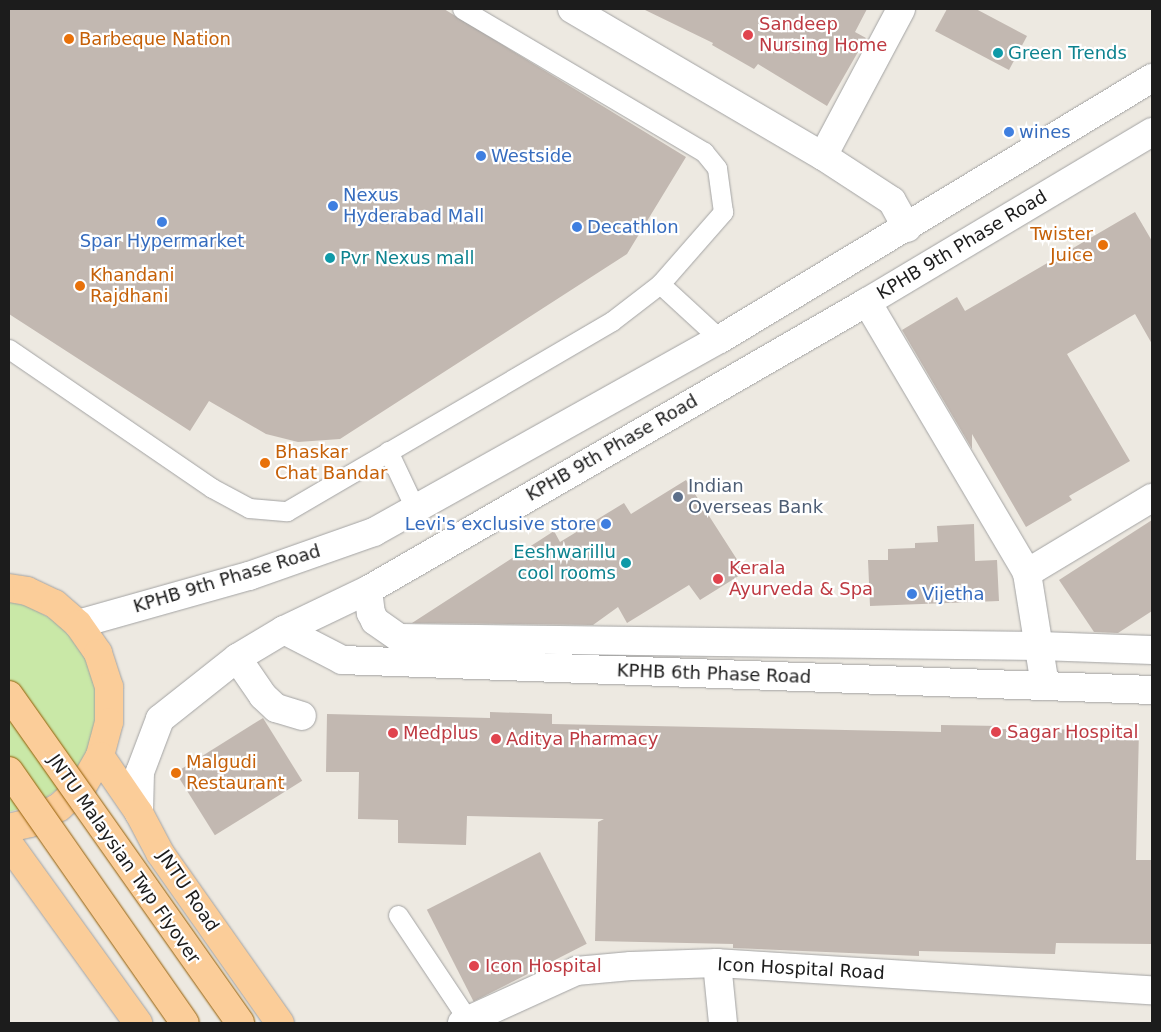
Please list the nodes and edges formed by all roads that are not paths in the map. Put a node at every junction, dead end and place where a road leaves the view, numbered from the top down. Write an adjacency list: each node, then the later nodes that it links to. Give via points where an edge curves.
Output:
1 (462, 9): 8 (lane, via 704,152 717,168 724,212)
2 (572, 9): 6 (street)
3 (901, 9): 6 (street)
4 (1152, 78): 7 (street, KPHB 9th Phase Road)
5 (1152, 132): 9 (street, KPHB 9th Phase Road)
6 (823, 156): 7 (street, via 892,201)
7 (907, 228): 10 (street, KPHB 9th Phase Road)
8 (660, 284): 10 (lane); 12 (lane, via 612,321)
9 (867, 302): 15 (street); 17 (street, KPHB 9th Phase Road)
10 (720, 339): 14 (street, KPHB 9th Phase Road)
11 (9, 349): 12 (lane, via 212,488 249,508 287,511)
12 (388, 451): 14 (lane)
13 (1152, 498): 15 (street)
14 (415, 508): 18 (street, KPHB 9th Phase Road, via 374,532 249,576)
15 (1027, 573): 20 (street)
16 (9, 588): 18 (main road, via 27,591 55,604)
17 (368, 590): 19 (street, KPHB 9th Phase Road); 20 (street, KPHB 6th Phase Road, via 375,621 399,638)
18 (78, 624): 27 (main road, via 98,653 109,687 109,722)
19 (284, 630): 22 (street, KPHB 9th Phase Road); 23 (street, KPHB 6th Phase Road, via 342,660)
20 (1040, 646): 21 (street, KPHB 6th Phase Road); 23 (street)
21 (1152, 650)
22 (237, 658): 26 (street, via 263,696 276,708); 29 (street, KPHB 9th Phase Road, via 160,719 140,772)
23 (1045, 686): 24 (street, KPHB 6th Phase Road)
24 (1152, 690)
25 (9, 695): 38 (main road, JNTU Malaysian Twp Flyover, bridge)
26 (302, 716)
27 (100, 756): 29 (main road, JNTU Road); 30 (main road, via 83,785 59,807 30,823)
28 (9, 771): 37 (main road, bridge)
29 (139, 813): 39 (main road, JNTU Road, via 160,853)
30 (9, 828)
31 (9, 844): 36 (main road)
32 (398, 915): 35 (lane)
33 (717, 963): 34 (street, Icon Hospital Road); 35 (street, Icon Hospital Road, via 576,971); 40 (street)
34 (1152, 990)
35 (465, 1022)
36 (138, 1023)
37 (185, 1023)
38 (240, 1023)
39 (280, 1023)
40 (724, 1023)

